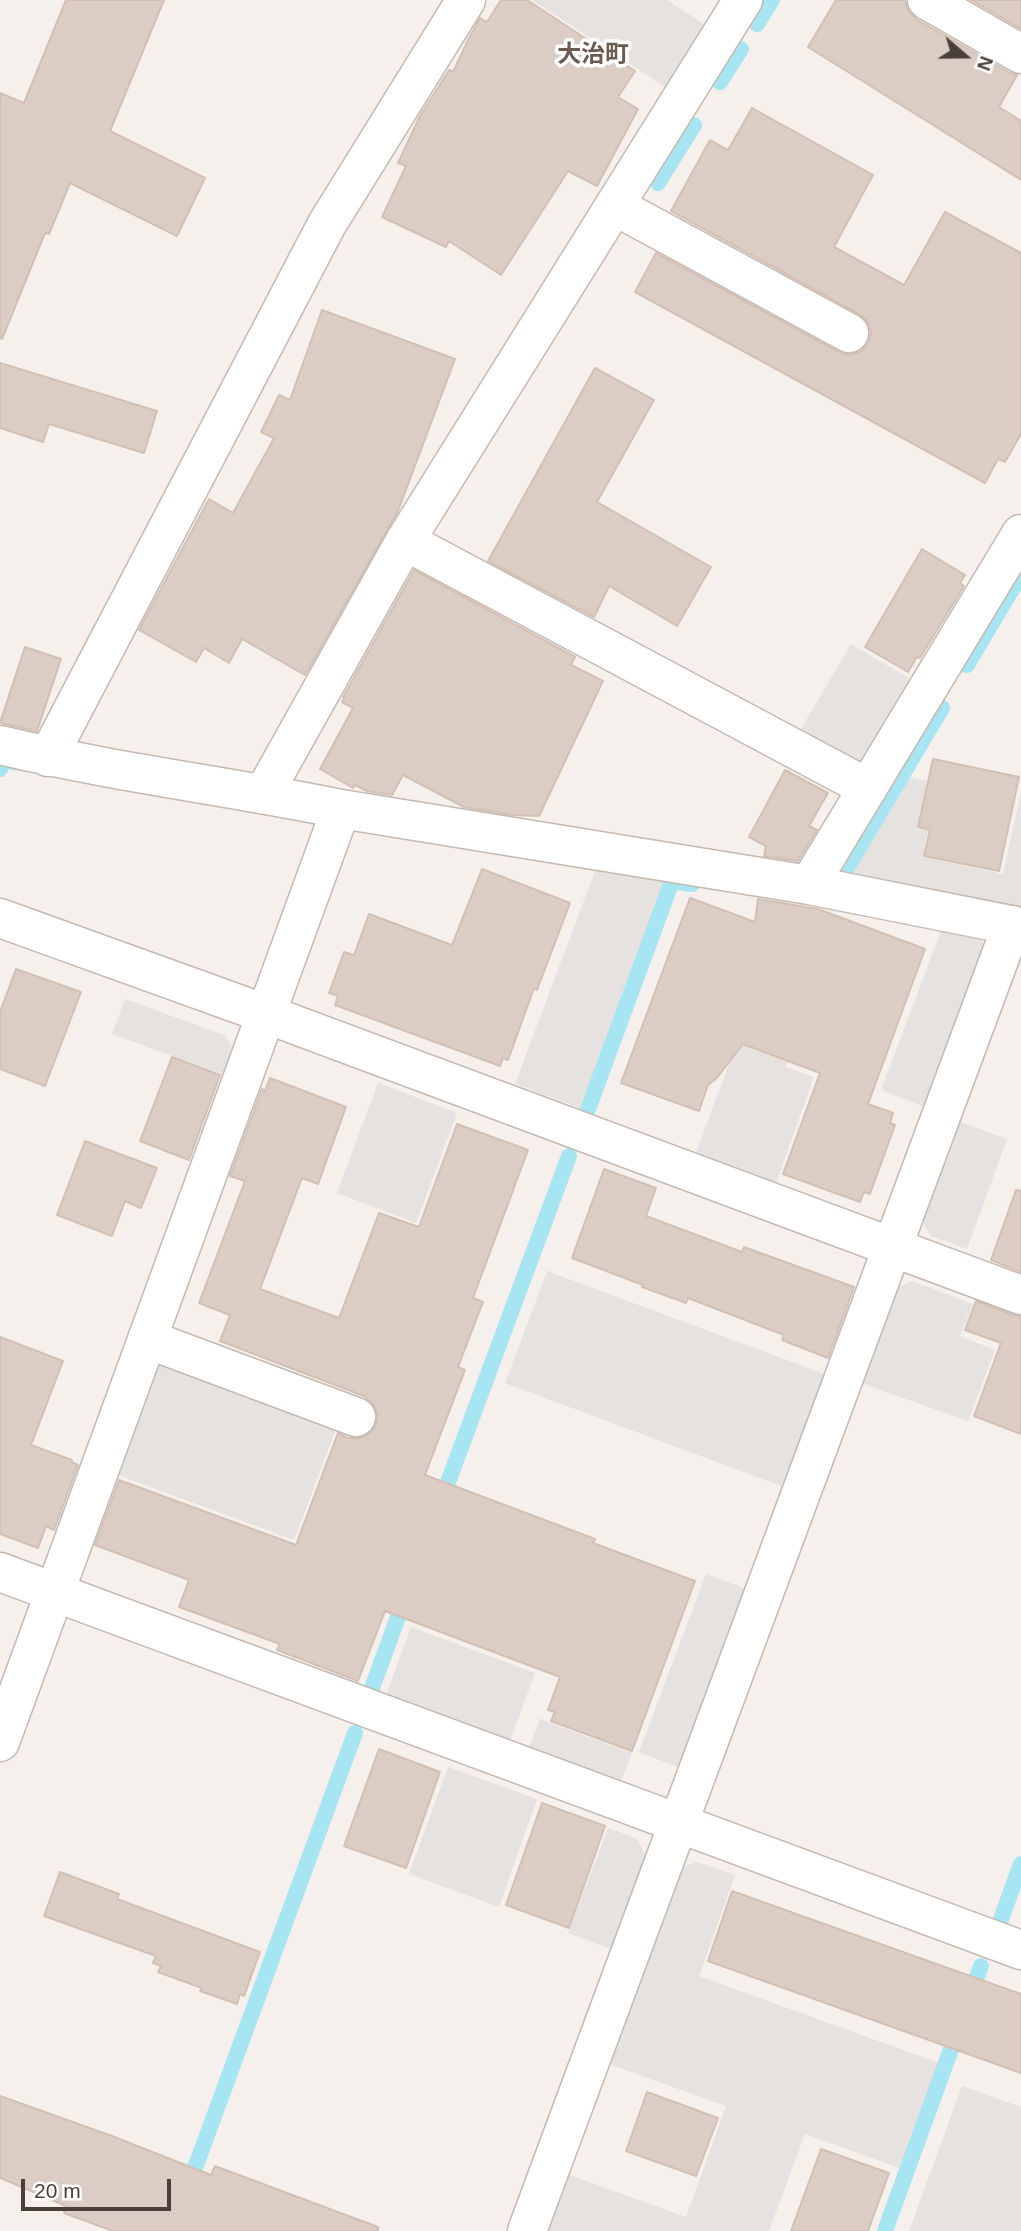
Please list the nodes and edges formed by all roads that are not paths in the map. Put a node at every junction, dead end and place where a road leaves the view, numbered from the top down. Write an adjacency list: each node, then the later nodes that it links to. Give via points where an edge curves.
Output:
1 (466, 0): 10 (street, via 327,224)
2 (743, 0): 5 (street)
3 (927, 0): 4 (street)
4 (1021, 54)
5 (615, 206): 6 (street); 8 (street)
6 (849, 332)
7 (1021, 534): 11 (street)
8 (405, 541): 11 (street); 12 (street)
9 (0, 745): 10 (street)
10 (48, 757): 12 (street)
11 (868, 788): 14 (street)
12 (264, 793): 13 (street)
13 (341, 809): 14 (street); 17 (street)
14 (809, 885): 16 (street)
15 (0, 918): 17 (street)
16 (1016, 926): 18 (street)
17 (266, 1014): 18 (street); 20 (street)
18 (892, 1248): 19 (street); 25 (street)
19 (1021, 1294)
20 (147, 1339): 21 (street); 23 (street)
21 (356, 1417)
22 (0, 1572): 23 (street)
23 (55, 1592): 24 (street); 25 (street)
24 (0, 1742)
25 (678, 1823): 26 (street); 27 (street)
26 (1021, 1950)
27 (527, 2231)

